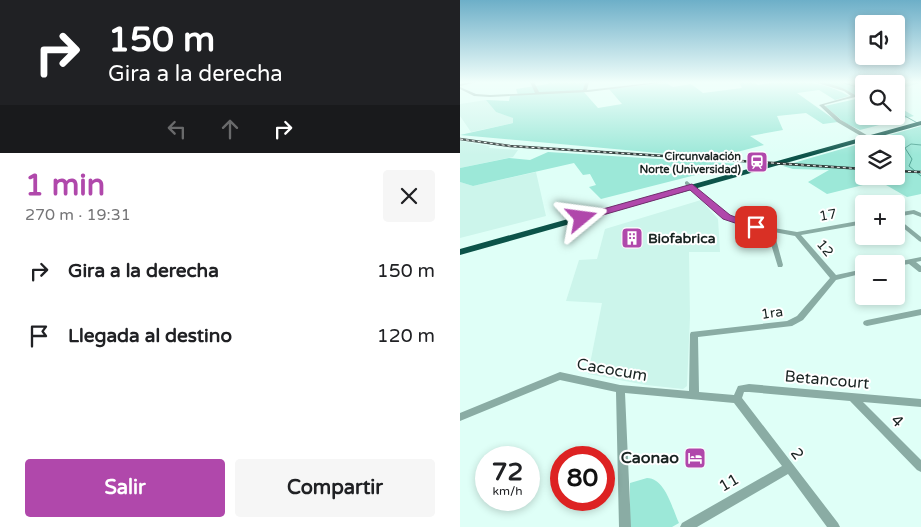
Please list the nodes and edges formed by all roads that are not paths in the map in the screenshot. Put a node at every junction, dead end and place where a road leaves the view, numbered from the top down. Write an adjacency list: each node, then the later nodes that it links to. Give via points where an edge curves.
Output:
1 (823, 107): 3 (street, via 839,121)
2 (917, 122): 4 (highway)
3 (864, 135)
4 (870, 135)
5 (855, 139): 6 (highway)
6 (690, 185): 11 (street, 17, via 727,217); 14 (highway); 15 (highway)
7 (905, 214): 8 (street, via 914,212)
8 (921, 215)
9 (855, 224): 12 (street, 17)
10 (905, 225): 13 (street)
11 (770, 230): 12 (street, 17); 19 (street)
12 (797, 234): 22 (street, 12)
13 (921, 240)
14 (460, 245)
15 (460, 252)
16 (921, 259): 17 (street)
17 (910, 261): 18 (street); 20 (street)
18 (905, 262)
19 (780, 265)
20 (921, 270)
21 (855, 273): 22 (street)
22 (834, 278): 26 (street, 1ra, via 800,318 790,324 694,334)
23 (921, 312): 24 (street)
24 (867, 323)
25 (620, 388): 26 (street, Cacocum); 30 (street, Cacocum, via 560,376); 33 (street)
26 (694, 396): 28 (street, Cacocum)
27 (852, 397): 28 (street, Betancourt, via 748,388 741,389); 29 (street, Betancourt); 31 (street, 4)
28 (737, 399): 32 (street, 2)
29 (921, 403)
30 (460, 417)
31 (921, 466)
32 (789, 468): 34 (street, 11); 35 (street, 2)
33 (625, 527)
34 (686, 527)
35 (834, 527)

